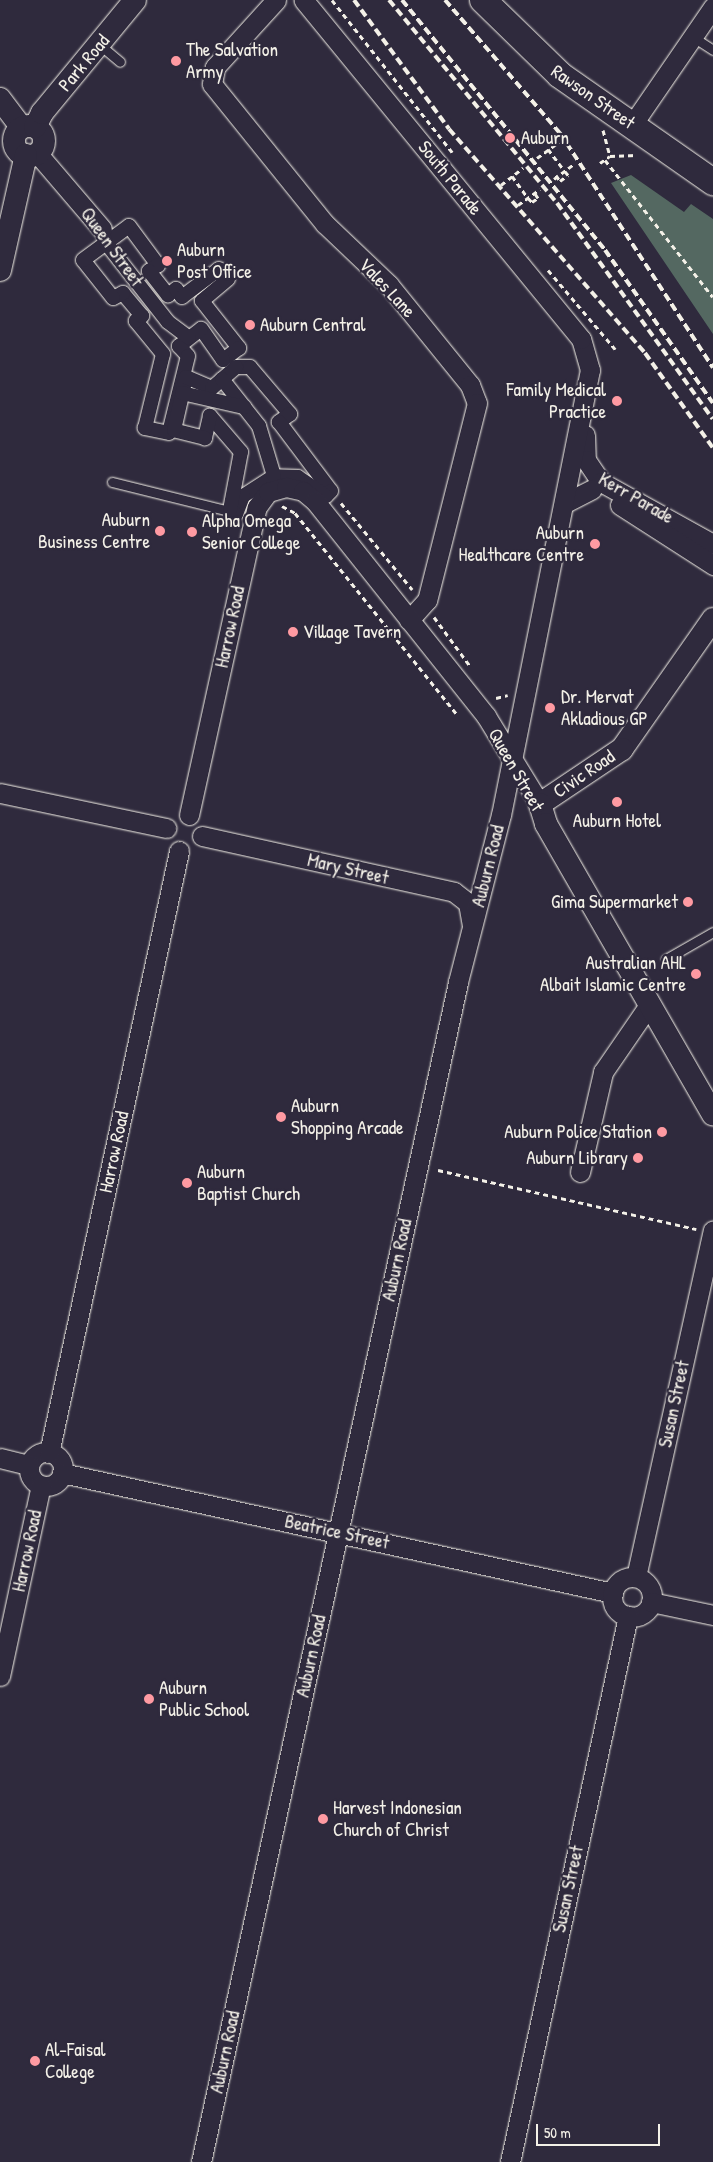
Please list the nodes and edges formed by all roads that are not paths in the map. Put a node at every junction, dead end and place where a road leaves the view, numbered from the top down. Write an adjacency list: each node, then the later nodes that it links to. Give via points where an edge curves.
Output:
1 (135, 0): 7 (street, Park Road)
2 (276, 0): 33 (street, Vales Lane, via 215,67 212,84 325,224 389,285 470,385 477,403 427,600)
3 (304, 0): 18 (street, South Parade, via 581,339)
4 (483, 0): 11 (main road, Rawson Street, via 560,75)
5 (713, 7): 6 (street)
6 (693, 36): 8 (lane); 11 (street)
7 (100, 44): 9 (lane); 12 (street, Park Road)
8 (713, 50)
9 (120, 62)
10 (0, 99): 12 (street)
11 (632, 125): 14 (main road, Rawson Street)
12 (28, 127): 13 (street, via 15,145)
13 (32, 154): 15 (street, Queen Street); 16 (street)
14 (713, 182)
15 (104, 236): 17 (street, Queen Street, via 168,322); 17 (street, via 129,226 158,265 149,272 168,295 176,289 182,297 219,269 228,280 202,301 239,348 223,360 201,329); 17 (street, via 83,260 113,298 123,293 142,316 136,321 163,354 145,428 169,433 188,356 179,346)
16 (0, 270)
17 (189, 338)
18 (590, 358): 22 (street, Auburn Road)
19 (222, 379): 20 (street, via 212,388 186,377); 21 (street); 24 (street, via 236,367 250,367 290,414 278,422 331,491 326,496 298,477)
20 (182, 393): 21 (street); 29 (street, via 174,430 205,438 210,416 242,452)
21 (244, 406): 24 (street, via 259,426)
22 (584, 406): 23 (street, Auburn Road); 30 (street, Kerr Parade, via 583,446 591,473)
23 (572, 460): 26 (street, Kerr Parade); 28 (street, Auburn Road)
24 (274, 476): 29 (street, via 243,496)
25 (112, 482): 29 (lane)
26 (592, 489): 28 (street, Kerr Parade); 31 (street, Kerr Parade)
27 (315, 501): 29 (street, Harrow Road, via 295,488 277,489); 33 (street, Queen Street)
28 (565, 503): 34 (street, Auburn Road)
29 (238, 513): 39 (street, Harrow Road)
30 (713, 544)
31 (713, 565)
32 (713, 619): 38 (street, Civic Road, via 622,749)
33 (409, 620): 35 (street, Queen Street)
34 (522, 715): 35 (street, via 506,723); 36 (street, Auburn Road)
35 (486, 716): 36 (street, Queen Street)
36 (512, 764): 38 (street, Queen Street); 43 (street, Auburn Road)
37 (0, 793): 40 (street)
38 (540, 804): 46 (street, Queen Street, via 546,824)
39 (189, 815): 40 (street, via 175,817); 41 (street, via 199,823)
40 (166, 828): 42 (street, via 168,842)
41 (202, 836): 42 (street, via 194,848); 43 (street, Mary Street, via 454,892 468,904)
42 (179, 851): 50 (street, Harrow Road)
43 (472, 925): 55 (street, Auburn Road)
44 (713, 932): 45 (lane)
45 (666, 959)
46 (649, 1005): 47 (street, Queen Street); 48 (street, via 603,1072)
47 (713, 1114)
48 (580, 1172)
49 (712, 1231): 56 (street, Susan Street)
50 (49, 1452): 52 (street, via 39,1453); 53 (street, via 58,1458)
51 (0, 1458): 52 (street)
52 (29, 1465): 54 (street, via 30,1475)
53 (62, 1473): 54 (street, via 56,1482); 55 (street, Beatrice Street)
54 (41, 1485): 61 (street, Harrow Road)
55 (338, 1532): 57 (street, Beatrice Street); 62 (street, Auburn Road)
56 (636, 1577): 57 (street, via 624,1579); 58 (street, via 650,1589)
57 (613, 1593): 60 (street, via 617,1610)
58 (651, 1602): 59 (street); 60 (street, via 640,1615)
59 (713, 1615)
60 (628, 1616): 63 (street, Susan Street)
61 (0, 1676)
62 (201, 2162)
63 (510, 2162)

